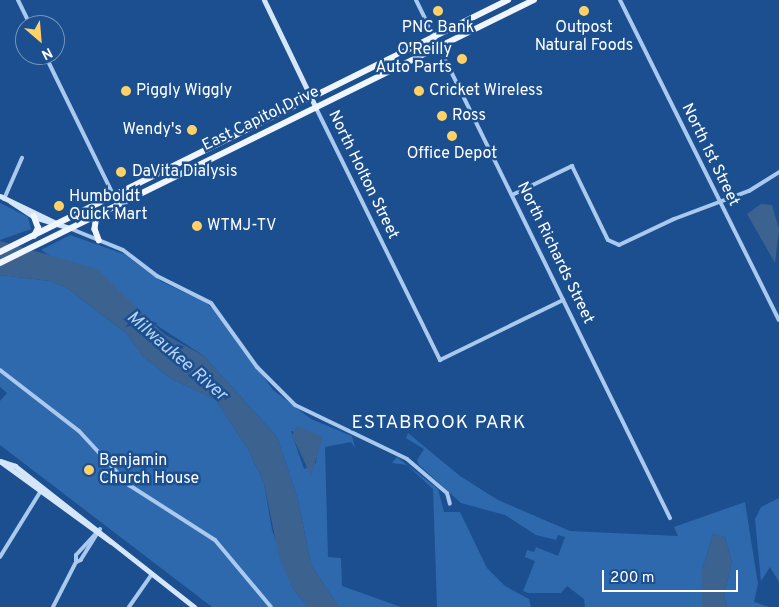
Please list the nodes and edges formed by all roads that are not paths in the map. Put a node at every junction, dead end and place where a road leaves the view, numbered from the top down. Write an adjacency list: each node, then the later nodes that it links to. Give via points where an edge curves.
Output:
1 (18, 0): 7 (street)
2 (264, 0): 11 (main road, North Holton Street)
3 (416, 0): 8 (street, North Richards Street)
4 (508, 0): 8 (main road, East Capitol Drive)
5 (534, 0): 9 (main road, East Capitol Drive)
6 (620, 0): 19 (street, North 1st Street)
7 (25, 15)
8 (434, 36): 9 (street, North Richards Street); 11 (main road, East Capitol Drive)
9 (439, 47): 12 (main road, East Capitol Drive); 15 (street, North Richards Street)
10 (50, 65): 16 (street)
11 (311, 98): 12 (main road, North Holton Street); 16 (main road, East Capitol Drive)
12 (316, 108): 20 (main road, East Capitol Drive); 29 (street, North Holton Street, via 440,360)
13 (22, 158): 17 (street)
14 (779, 172): 19 (street)
15 (512, 195): 19 (street, via 572,166 608,240 620,245); 29 (street, North Richards Street)
16 (114, 196): 20 (street); 23 (main road, East Capitol Drive)
17 (2, 198): 18 (main road)
18 (11, 202): 22 (main road); 23 (main road)
19 (720, 203): 30 (street, North 1st Street)
20 (118, 205): 21 (main road, East Capitol Drive)
21 (97, 215): 24 (main road, East Capitol Drive); 26 (main road, via 95,229)
22 (34, 217): 23 (main road); 25 (main road, via 38,228)
23 (58, 224): 24 (main road); 25 (main road, East Capitol Drive)
24 (69, 228): 26 (street); 28 (main road, East Capitol Drive)
25 (34, 236): 27 (main road, East Capitol Drive)
26 (99, 240): 34 (street, via 211,303 257,367 289,400 318,419 407,459 447,493)
27 (0, 252)
28 (0, 263)
29 (563, 300): 35 (street, North Richards Street)
30 (779, 320)
31 (0, 370): 42 (street, via 79,431 129,485 215,540)
32 (0, 461): 33 (main road, via 16,466)
33 (42, 490): 36 (main road); 37 (street)
34 (450, 504)
35 (670, 518)
36 (97, 532): 38 (main road); 39 (street, via 76,562)
37 (0, 557)
38 (152, 574): 40 (street); 41 (main road)
39 (53, 607)
40 (129, 607)
41 (194, 607)
42 (271, 607)

